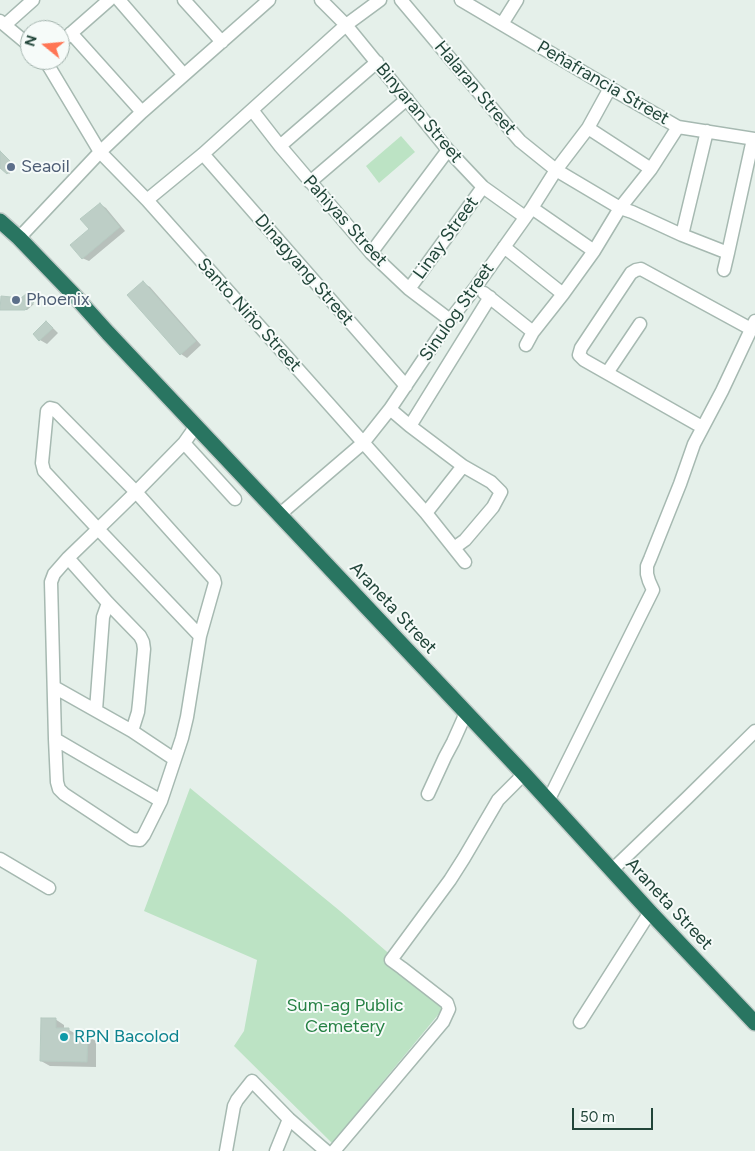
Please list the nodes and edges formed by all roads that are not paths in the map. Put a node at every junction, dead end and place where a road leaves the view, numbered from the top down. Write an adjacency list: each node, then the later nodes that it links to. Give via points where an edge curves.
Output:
1 (33, 0): 11 (street)
2 (109, 0): 14 (street)
3 (119, 0): 19 (street)
4 (184, 0): 16 (street)
5 (269, 0): 16 (street)
6 (321, 0): 13 (street, Binyaran Street)
7 (380, 0): 13 (street)
8 (401, 0): 33 (street, Halaran Street, via 520,141)
9 (461, 0): 12 (street, Peñafrancia Street)
10 (517, 0): 12 (street)
11 (2, 23): 15 (street)
12 (502, 24): 20 (street, Peñafrancia Street)
13 (346, 25): 17 (street, Binyaran Street); 22 (street)
14 (71, 33): 23 (street)
15 (20, 38)
16 (222, 42): 19 (street)
17 (377, 62): 21 (street, Binyaran Street); 28 (street)
18 (51, 70): 30 (street, Santo Niño Street)
19 (184, 75): 23 (street)
20 (610, 88): 24 (street, Peñafrancia Street); 25 (street, Sinulog Street)
21 (407, 99): 29 (street, Binyaran Street); 34 (street)
22 (252, 110): 28 (street, Pahiyas Street); 31 (street)
23 (142, 112): 30 (street)
24 (678, 127): 26 (street, Peñafrancia Street); 32 (street)
25 (588, 128): 32 (street); 33 (street, Sinulog Street)
26 (707, 131): 27 (street, Peñafrancia Street); 40 (street)
27 (754, 139): 45 (street)
28 (280, 146): 34 (street, Pahiyas Street)
29 (448, 150): 35 (street, Binyaran Street); 44 (street)
30 (100, 152): 36 (street, Santo Niño Street); 41 (street)
31 (203, 154): 36 (street); 57 (street, Dinagyang Street)
32 (651, 169): 37 (street)
33 (556, 170): 37 (street, Halaran Street); 38 (street, Sinulog Street)
34 (310, 182): 44 (street, Pahiyas Street)
35 (483, 187): 38 (street, Binyaran Street); 48 (street, Linay Street)
36 (147, 200): 63 (street, Santo Niño Street)
37 (620, 208): 40 (street, Halaran Street); 43 (street)
38 (529, 212): 42 (street, Sinulog Street); 43 (street, Binyaran Street)
39 (0, 221): 41 (highway, Araneta Street)
40 (682, 235): 45 (street, Halaran Street)
41 (19, 238): 59 (highway, Araneta Street)
42 (504, 247): 47 (street, Sinulog Street); 49 (street)
43 (594, 251): 49 (street)
44 (372, 253): 48 (street, Pahiyas Street)
45 (728, 253): 46 (street)
46 (724, 270)
47 (475, 288): 50 (street); 51 (street, Sinulog Street)
48 (409, 289): 51 (street, Pahiyas Street)
49 (563, 294): 54 (street)
50 (490, 297): 54 (street); 60 (street)
51 (450, 320): 57 (street, Sinulog Street)
52 (640, 324): 56 (street)
53 (753, 325): 56 (street, via 641,269 636,270 579,355); 61 (street)
54 (533, 332): 55 (street)
55 (526, 345)
56 (607, 373): 61 (street)
57 (406, 386): 58 (street, Sinulog Street)
58 (390, 409): 60 (street); 63 (street, Sinulog Street)
59 (196, 426): 62 (street); 68 (highway, Araneta Street)
60 (410, 426): 64 (street)
61 (702, 427): 85 (street, via 650,559 647,574 653,590)
62 (184, 443): 65 (street); 66 (street)
63 (362, 443): 67 (street, Santo Niño Street); 68 (street, Sinulog Street)
64 (463, 466): 67 (street); 70 (street, via 502,492 465,540)
65 (136, 492): 69 (street); 69 (street, via 50,408 47,411 42,467); 74 (street, via 214,579 215,587)
66 (235, 499)
67 (426, 513): 70 (street, Santo Niño Street)
68 (279, 515): 77 (highway, Araneta Street)
69 (98, 529): 71 (street); 74 (street)
70 (454, 548): 72 (street, Santo Niño Street)
71 (68, 558): 73 (street); 75 (street, via 51,582)
72 (465, 562)
73 (108, 603): 76 (street, via 103,617); 78 (street, via 143,642 138,712)
74 (200, 636): 81 (street, via 187,716)
75 (54, 687): 76 (street); 80 (street)
76 (96, 710): 78 (street)
77 (466, 713): 82 (highway, Araneta Street); 83 (street)
78 (132, 731): 81 (street)
79 (755, 731): 87 (street)
80 (54, 739): 84 (street); 84 (street, via 59,789 132,840 140,840 144,835)
81 (174, 759): 84 (street)
82 (524, 774): 85 (highway, Araneta Street); 96 (street, via 498,800 450,880 391,960 447,1003 449,1009 443,1022)
83 (428, 794)
84 (160, 800)
85 (548, 801): 87 (highway, Araneta Street)
86 (0, 859): 88 (street)
87 (612, 870): 89 (highway, Araneta Street)
88 (49, 888)
89 (650, 912): 90 (street); 91 (highway, Araneta Street)
90 (580, 1022)
91 (755, 1023)
92 (289, 1119): 93 (street); 94 (street, via 252,1081 234,1106); 95 (street)
93 (320, 1149)
94 (226, 1151)
95 (276, 1151)
96 (334, 1151)

